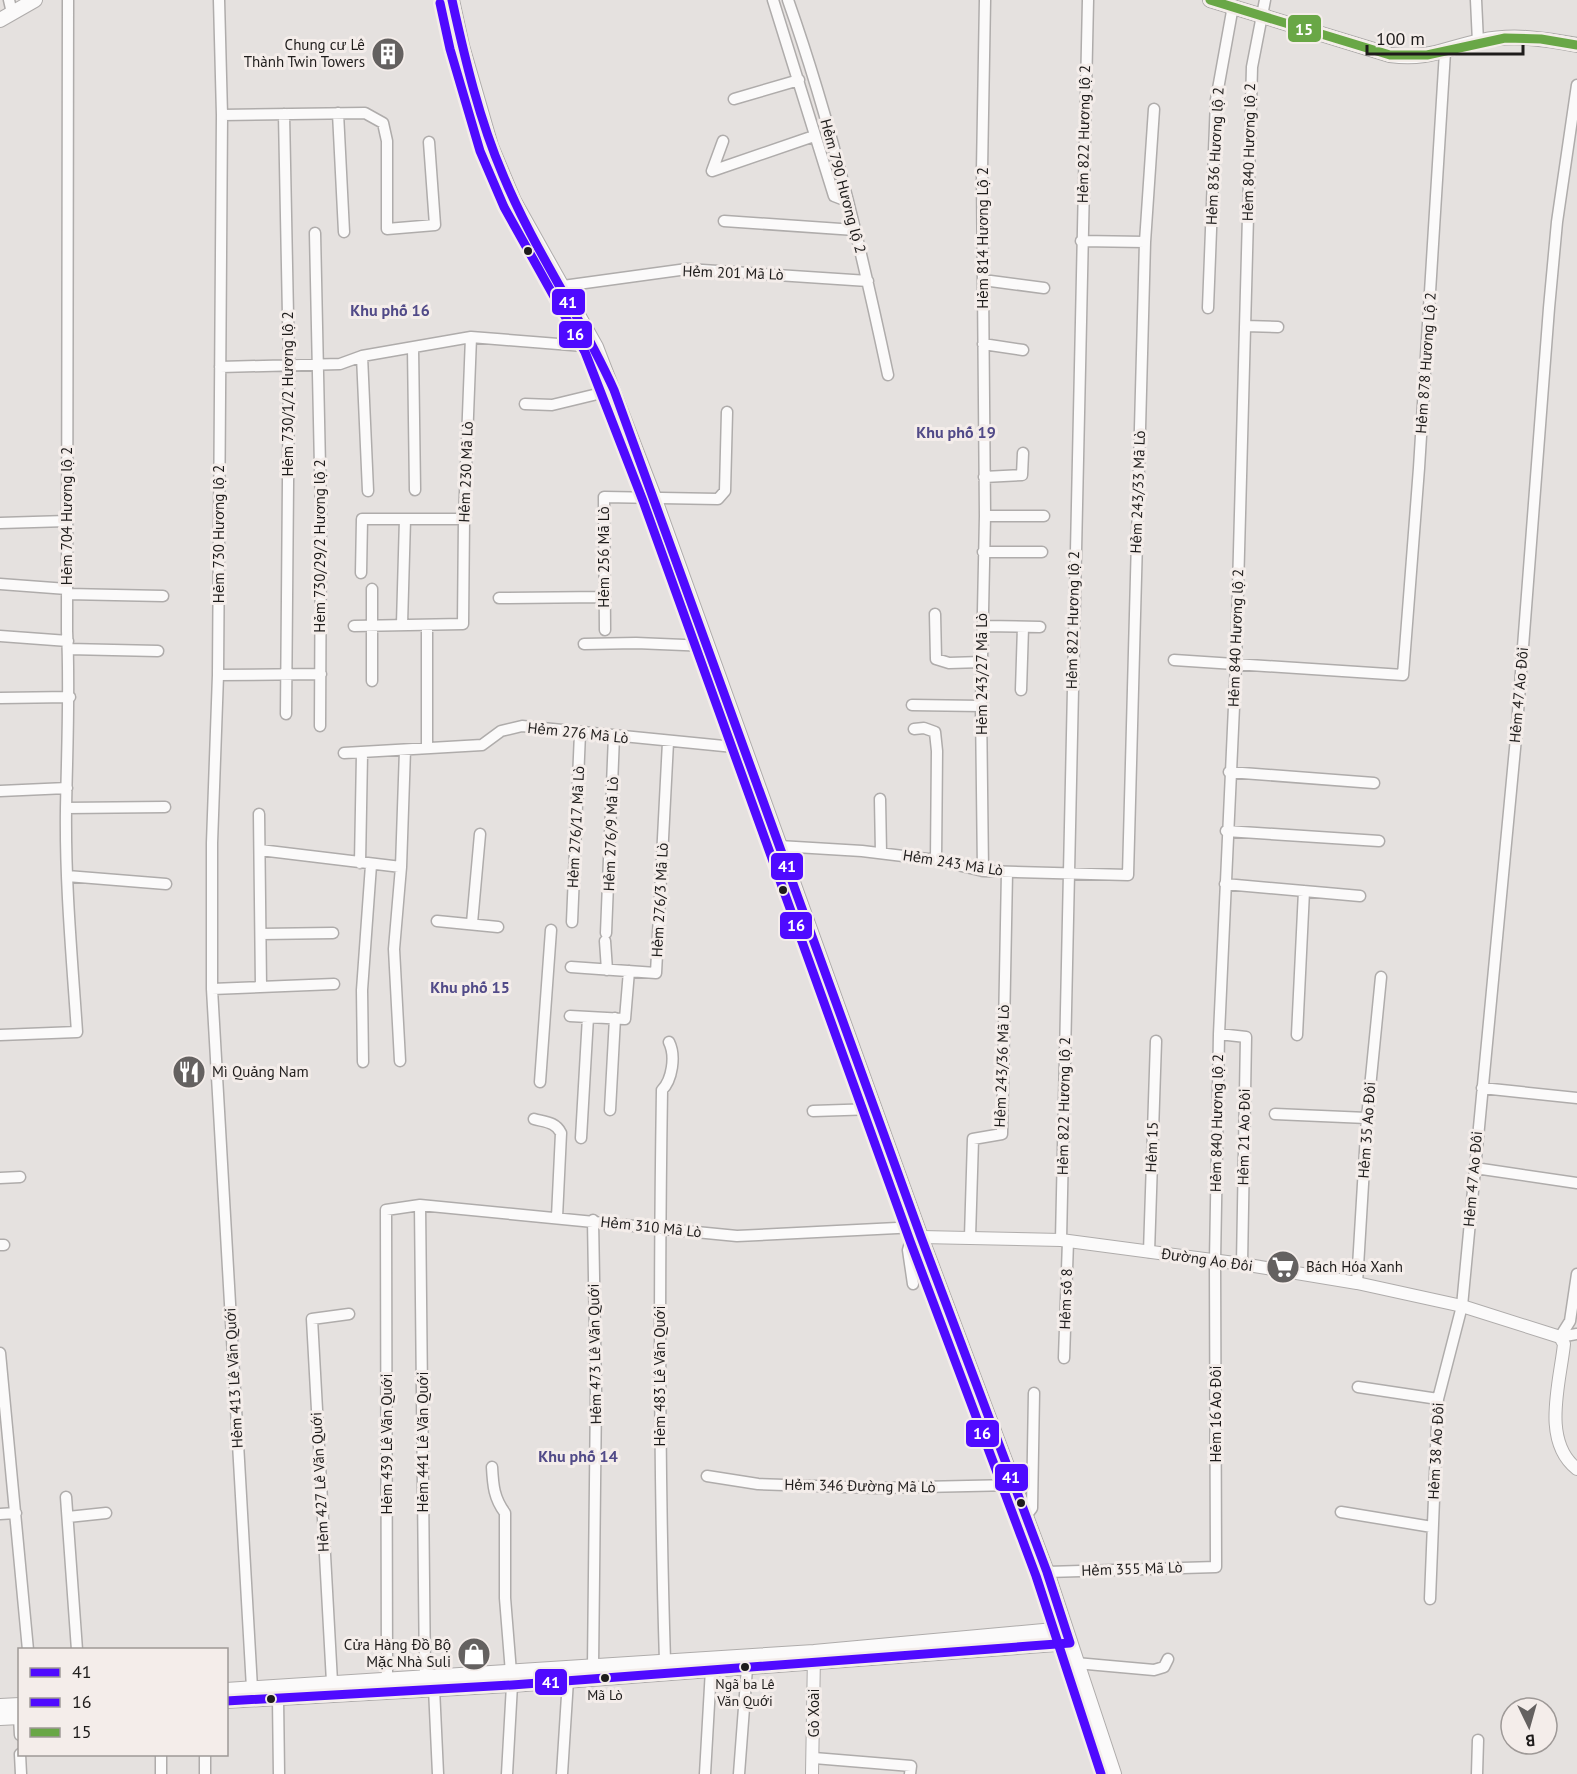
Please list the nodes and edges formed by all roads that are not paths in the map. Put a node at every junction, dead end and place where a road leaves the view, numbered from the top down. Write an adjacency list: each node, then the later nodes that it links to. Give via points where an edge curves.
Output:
1 (35, 0): 13 (main road)
2 (68, 0): 64 (street, Hẻm 704 Hương lộ 2)
3 (219, 0): 24 (street, Hẻm 730 Hương lộ 2)
4 (452, 0): 37 (main road, via 491,146 514,201)
5 (772, 0): 18 (street)
6 (788, 0): 28 (street, Hẻm 790 Hương lộ 2, via 818,84)
7 (985, 0): 35 (street, Hẻm 814 Hương Lộ 2)
8 (1088, 0): 33 (street, Hẻm 822 Hương lộ 2)
9 (1210, 0): 12 (main road)
10 (1265, 0): 14 (street, Hẻm 840 Hương lộ 2)
11 (1476, 0): 15 (street)
12 (1233, 6): 14 (main road); 39 (street, Hẻm 836 Hương lộ 2, via 1216,100)
13 (7, 11)
14 (1261, 15): 17 (main road, via 1390,55 1413,58); 40 (street, Hẻm 840 Hương lộ 2, via 1252,67)
15 (1478, 42): 16 (main road, via 1522,37); 17 (main road)
16 (1577, 45)
17 (1445, 52): 91 (street, Hẻm 878 Hương Lộ 2, via 1403,675)
18 (799, 80): 20 (street); 25 (street)
19 (1577, 85): 164 (street, Hẻm 47 Ao Đôi, via 1557,222 1516,738)
20 (734, 99)
21 (1154, 109): 34 (street, Hẻm 243/33 Mã Lò)
22 (338, 113): 23 (street); 27 (street, via 365,113 384,123 387,229 435,225); 31 (street)
23 (284, 114): 24 (street); 50 (street, Hẻm 730/1/2 Hương lộ 2)
24 (222, 116): 49 (street, Hẻm 730 Hương lộ 2)
25 (814, 136): 26 (street, via 712,171); 28 (street, via 834,196)
26 (723, 141)
27 (429, 142)
28 (848, 201): 30 (street, Hẻm 790 Hương lộ 2)
29 (724, 221): 30 (street)
30 (855, 230): 36 (street, Hẻm 790 Hương lộ 2)
31 (344, 232)
32 (315, 233): 48 (street, Hẻm 730/29/2 Hương lộ 2)
33 (1082, 242): 34 (street); 131 (street, Hẻm 822 Hương lộ 2)
34 (1145, 242): 132 (street, Hẻm 243/33 Mã Lò)
35 (983, 280): 38 (street); 43 (street, Hẻm 814 Hương Lộ 2)
36 (868, 281): 37 (street, Hẻm 201 Mã Lò, via 687,269); 51 (street, Hẻm 790 Hương lộ 2)
37 (563, 286): 44 (main road)
38 (1044, 288)
39 (1208, 308)
40 (1245, 326): 41 (street); 91 (street, Hẻm 840 Hương lộ 2)
41 (1278, 327)
42 (471, 337): 44 (street); 45 (street); 63 (street, Hẻm 230 Mã Lò)
43 (983, 344): 46 (street); 56 (street, Hẻm 814 Hương Lộ 2)
44 (596, 347): 52 (main road)
45 (413, 348): 47 (street); 57 (street)
46 (1023, 350)
47 (362, 356): 48 (street, via 340,364); 58 (street)
48 (317, 366): 50 (street); 92 (street, Hẻm 730/29/2 Hương lộ 2)
49 (220, 367): 50 (street); 93 (street, Hẻm 730 Hương lộ 2)
50 (289, 367): 94 (street, Hẻm 730/1/2 Hương lộ 2)
51 (888, 375)
52 (614, 390): 53 (street, via 552,405); 59 (main road)
53 (525, 404)
54 (727, 412): 59 (street, via 725,491 718,500)
55 (1023, 453): 56 (street, via 1022,475)
56 (984, 477): 60 (street, Hẻm 243/27 Mã Lò)
57 (414, 490)
58 (368, 491)
59 (654, 497): 73 (street, Hẻm 256 Mã Lò, via 604,497); 87 (main road)
60 (985, 516): 61 (street); 66 (street, Hẻm 243/27 Mã Lò)
61 (1044, 516)
62 (405, 519): 63 (street); 68 (street, via 362,519); 76 (street)
63 (464, 519): 79 (street, Hẻm 230 Mã Lò, via 463,624)
64 (68, 521): 65 (street); 71 (street, Hẻm 704 Hương lộ 2)
65 (0, 523)
66 (983, 552): 67 (street); 80 (street, Hẻm 243/27 Mã Lò)
67 (1042, 552)
68 (361, 573)
69 (0, 584): 71 (street)
70 (372, 589): 78 (street)
71 (67, 591): 72 (street); 85 (street, Hẻm 704 Hương lộ 2)
72 (163, 596)
73 (604, 597): 74 (street); 83 (street, Hẻm 256 Mã Lò)
74 (499, 598)
75 (935, 614): 90 (street, via 936,659 949,663)
76 (402, 624): 78 (street, Hẻm 230 Mã Lò); 79 (street, Hẻm 230 Mã Lò)
77 (354, 626): 78 (street, Hẻm 230 Mã Lò)
78 (372, 626): 95 (street)
79 (427, 626): 107 (street)
80 (983, 626): 81 (street); 90 (street, Hẻm 243/27 Mã Lò)
81 (1023, 627): 82 (street); 96 (street)
82 (1040, 627)
83 (605, 630)
84 (0, 636): 85 (street)
85 (68, 645): 88 (street); 97 (street, Hẻm 704 Hương lộ 2)
86 (584, 645): 87 (street)
87 (708, 646): 108 (main road)
88 (158, 651)
89 (1174, 660): 91 (street)
90 (982, 662): 100 (street, Hẻm 243/27 Mã Lò)
91 (1236, 663): 112 (street, Hẻm 840 Hương lộ 2)
92 (321, 674): 94 (street); 102 (street, Hẻm 730/29/2 Hương lộ 2)
93 (218, 675): 94 (street); 151 (street, Hẻm 730 Hương lộ 2)
94 (287, 675): 101 (street, Hẻm 730/1/2 Hương lộ 2)
95 (372, 681)
96 (1021, 690)
97 (70, 697): 98 (street); 114 (street, Hẻm 704 Hương lộ 2)
98 (0, 698)
99 (912, 705): 100 (street)
100 (981, 706): 129 (street, Hẻm 243/27 Mã Lò)
101 (286, 714)
102 (320, 726)
103 (914, 729): 126 (street, via 935,732)
104 (580, 733): 105 (street, Hẻm 276 Mã Lò); 107 (street, Hẻm 276 Mã Lò, via 522,726 501,731 482,745); 139 (street, Hẻm 276/17 Mã Lò)
105 (614, 736): 106 (street, Hẻm 276 Mã Lò); 146 (street, Hẻm 276/9 Mã Lò)
106 (668, 742): 108 (street, Hẻm 276 Mã Lò); 147 (street, Hẻm 276/3 Mã Lò, via 656,974)
107 (427, 748): 109 (street, Hẻm 276 Mã Lò)
108 (744, 748): 123 (main road)
109 (405, 750): 111 (street, Hẻm 276 Mã Lò); 128 (street)
110 (344, 753): 111 (street, Hẻm 276 Mã Lò)
111 (362, 754): 127 (street)
112 (1229, 772): 113 (street); 120 (street, Hẻm 840 Hương lộ 2)
113 (1374, 783)
114 (67, 788): 115 (street); 118 (street, Hẻm 704 Hương lộ 2)
115 (0, 791)
116 (880, 798): 125 (street)
117 (165, 807): 118 (street)
118 (66, 808): 133 (street, Hẻm 704 Hương lộ 2)
119 (259, 814): 124 (street)
120 (1226, 831): 122 (street); 135 (street, Hẻm 840 Hương lộ 2)
121 (480, 834): 140 (street)
122 (1379, 841)
123 (779, 846): 125 (street, Hẻm 243 Mã Lò); 166 (main road)
124 (260, 850): 127 (street); 144 (street)
125 (881, 853): 126 (street, Hẻm 243 Mã Lò)
126 (936, 860): 129 (street, Hẻm 243 Mã Lò)
127 (366, 864): 128 (street); 161 (street)
128 (401, 867): 160 (street, via 394,949)
129 (983, 871): 130 (street, Hẻm 243 Mã Lò)
130 (1007, 872): 131 (street, Hẻm 243 Mã Lò); 183 (street, Hẻm 243/36 Mã Lò, via 1002,1134 973,1139)
131 (1069, 873): 132 (street, Hẻm 243 Mã Lò); 184 (street, Hẻm 822 Hương lộ 2)
132 (1128, 874)
133 (67, 876): 134 (street); 156 (street, Hẻm 704 Hương lộ 2, via 77,1032)
134 (166, 884)
135 (1225, 884): 136 (street); 155 (street, Hẻm 840 Hương lộ 2)
136 (1304, 891): 137 (street); 157 (street)
137 (1360, 896)
138 (437, 921): 140 (street)
139 (572, 922)
140 (472, 923): 141 (street)
141 (498, 927)
142 (551, 930): 163 (street)
143 (333, 933): 144 (street)
144 (261, 934): 150 (street)
145 (571, 967): 146 (street, Hẻm 276/3 Mã Lò)
146 (607, 970): 147 (street, Hẻm 276/3 Mã Lò)
147 (629, 971): 154 (street, via 626,1019)
148 (1381, 977): 170 (street, Hẻm 35 Ao Đôi)
149 (334, 984): 150 (street)
150 (261, 987): 151 (street)
151 (212, 989): 162 (street, Hẻm 730 Hương lộ 2)
152 (570, 1016): 153 (street)
153 (588, 1017): 154 (street); 172 (street)
154 (615, 1018): 167 (street)
155 (1219, 1034): 186 (street, Hẻm 840 Hương lộ 2); 187 (street, Hẻm 21 Ao Đôi, via 1246,1037)
156 (0, 1035)
157 (1297, 1035)
158 (1156, 1041): 185 (street, Hẻm 15)
159 (669, 1042): 181 (street, Hẻm 483 Lê Văn Quới, via 672,1057 668,1084 662,1090)
160 (400, 1061)
161 (363, 1062)
162 (215, 1068): 232 (street, Hẻm 413 Lê Văn Quới)
163 (540, 1082)
164 (1482, 1088): 165 (street); 173 (street, Hẻm 47 Ao Đôi)
165 (1577, 1098)
166 (875, 1109): 168 (street); 182 (main road)
167 (610, 1110)
168 (813, 1111)
169 (1275, 1114): 170 (street)
170 (1368, 1118): 189 (street, Hẻm 35 Ao Đôi)
171 (534, 1119): 179 (street, via 551,1123 561,1134)
172 (581, 1138)
173 (1475, 1168): 176 (street); 191 (street, Hẻm 47 Ao Đôi)
174 (20, 1177): 175 (street)
175 (0, 1178)
176 (1577, 1183)
177 (420, 1205): 178 (street, Hẻm 310 Mã Lò); 179 (street, Hẻm 310 Mã Lò); 230 (street, Hẻm 441 Lê Văn Quới)
178 (386, 1210): 227 (street, Hẻm 439 Lê Văn Quới)
179 (557, 1217): 180 (street, Hẻm 310 Mã Lò)
180 (594, 1220): 181 (street, Hẻm 310 Mã Lò); 223 (street, Hẻm 473 Lê Văn Quới)
181 (660, 1228): 182 (street, Hẻm 310 Mã Lò, via 737,1236); 221 (street, Hẻm 483 Lê Văn Quới)
182 (919, 1232): 183 (street, Đường Ao Đôi); 190 (street, via 908,1250); 203 (main road)
183 (970, 1237): 184 (street, Đường Ao Đôi)
184 (1065, 1240): 185 (street, Đường Ao Đôi); 196 (street, Hẻm số 8)
185 (1149, 1252): 186 (street, Đường Ao Đôi)
186 (1215, 1261): 187 (street, Đường Ao Đôi); 212 (street, Hẻm 16 Ao Đôi)
187 (1242, 1264): 189 (street, Đường Ao Đôi)
188 (1577, 1274): 194 (street, via 1570,1321)
189 (1358, 1283): 191 (street, Đường Ao Đôi)
190 (913, 1284)
191 (1462, 1306): 194 (street, Đường Ao Đôi); 199 (street, Hẻm 38 Ao Đôi)
192 (349, 1314): 229 (street, Hẻm 427 Lê Văn Quới, via 312,1319)
193 (1577, 1334): 194 (street)
194 (1560, 1337): 201 (street, via 1564,1344 1555,1414 1557,1441)
195 (0, 1353): 206 (street)
196 (1064, 1358)
197 (1359, 1387): 199 (street)
198 (1034, 1393): 209 (street, via 1032,1509)
199 (1438, 1399): 211 (street, Hẻm 38 Ao Đôi)
200 (492, 1467): 226 (street, via 493,1490 505,1513)
201 (1577, 1469)
202 (707, 1476): 203 (street, Hẻm 346 Đường Mã Lò, via 758,1484 875,1488)
203 (1014, 1485): 209 (main road)
204 (66, 1497): 210 (street)
205 (1341, 1512): 211 (street)
206 (16, 1513): 208 (street); 217 (street)
207 (106, 1513): 210 (street)
208 (0, 1514)
209 (1026, 1516): 213 (main road)
210 (68, 1518): 218 (street)
211 (1432, 1527): 214 (street, Hẻm 38 Ao Đôi)
212 (1216, 1567): 213 (street, Hẻm 355 Mã Lò)
213 (1047, 1572): 215 (main road)
214 (1430, 1599)
215 (1065, 1629): 216 (main road); 219 (main road)
216 (1070, 1643): 219 (main road); 222 (main road)
217 (28, 1648)
218 (77, 1648)
219 (814, 1657): 221 (main road); 224 (main road); 244 (street, Gò Xoài)
220 (1167, 1659): 222 (street, via 1164,1667 1154,1670)
221 (665, 1661): 223 (main road)
222 (1077, 1663): 256 (main road)
223 (593, 1667): 226 (main road)
224 (747, 1668): 225 (main road); 254 (street)
225 (711, 1669): 228 (main road); 253 (street)
226 (511, 1678): 228 (main road); 230 (main road); 251 (street)
227 (387, 1679): 230 (main road); 231 (main road)
228 (568, 1680): 252 (street)
229 (332, 1682): 231 (main road); 232 (main road)
230 (430, 1683): 231 (main road); 250 (street, Hẻm 441 Lê Văn Quới)
231 (358, 1687): 234 (main road)
232 (252, 1688): 233 (main road)
233 (228, 1690)
234 (278, 1698): 235 (main road); 249 (street)
235 (228, 1701)
236 (18, 1705): 237 (main road)
237 (0, 1706)
238 (18, 1717): 239 (main road)
239 (0, 1718)
240 (1478, 1740): 257 (street)
241 (20, 1756): 246 (street)
242 (160, 1756): 247 (street)
243 (205, 1756): 248 (street)
244 (814, 1758): 245 (street); 255 (street, Gò Xoài)
245 (910, 1770)
246 (21, 1774)
247 (161, 1774)
248 (205, 1774)
249 (279, 1774)
250 (438, 1774)
251 (507, 1774)
252 (562, 1774)
253 (705, 1774)
254 (739, 1774)
255 (812, 1774)
256 (1114, 1774)
257 (1477, 1774)

